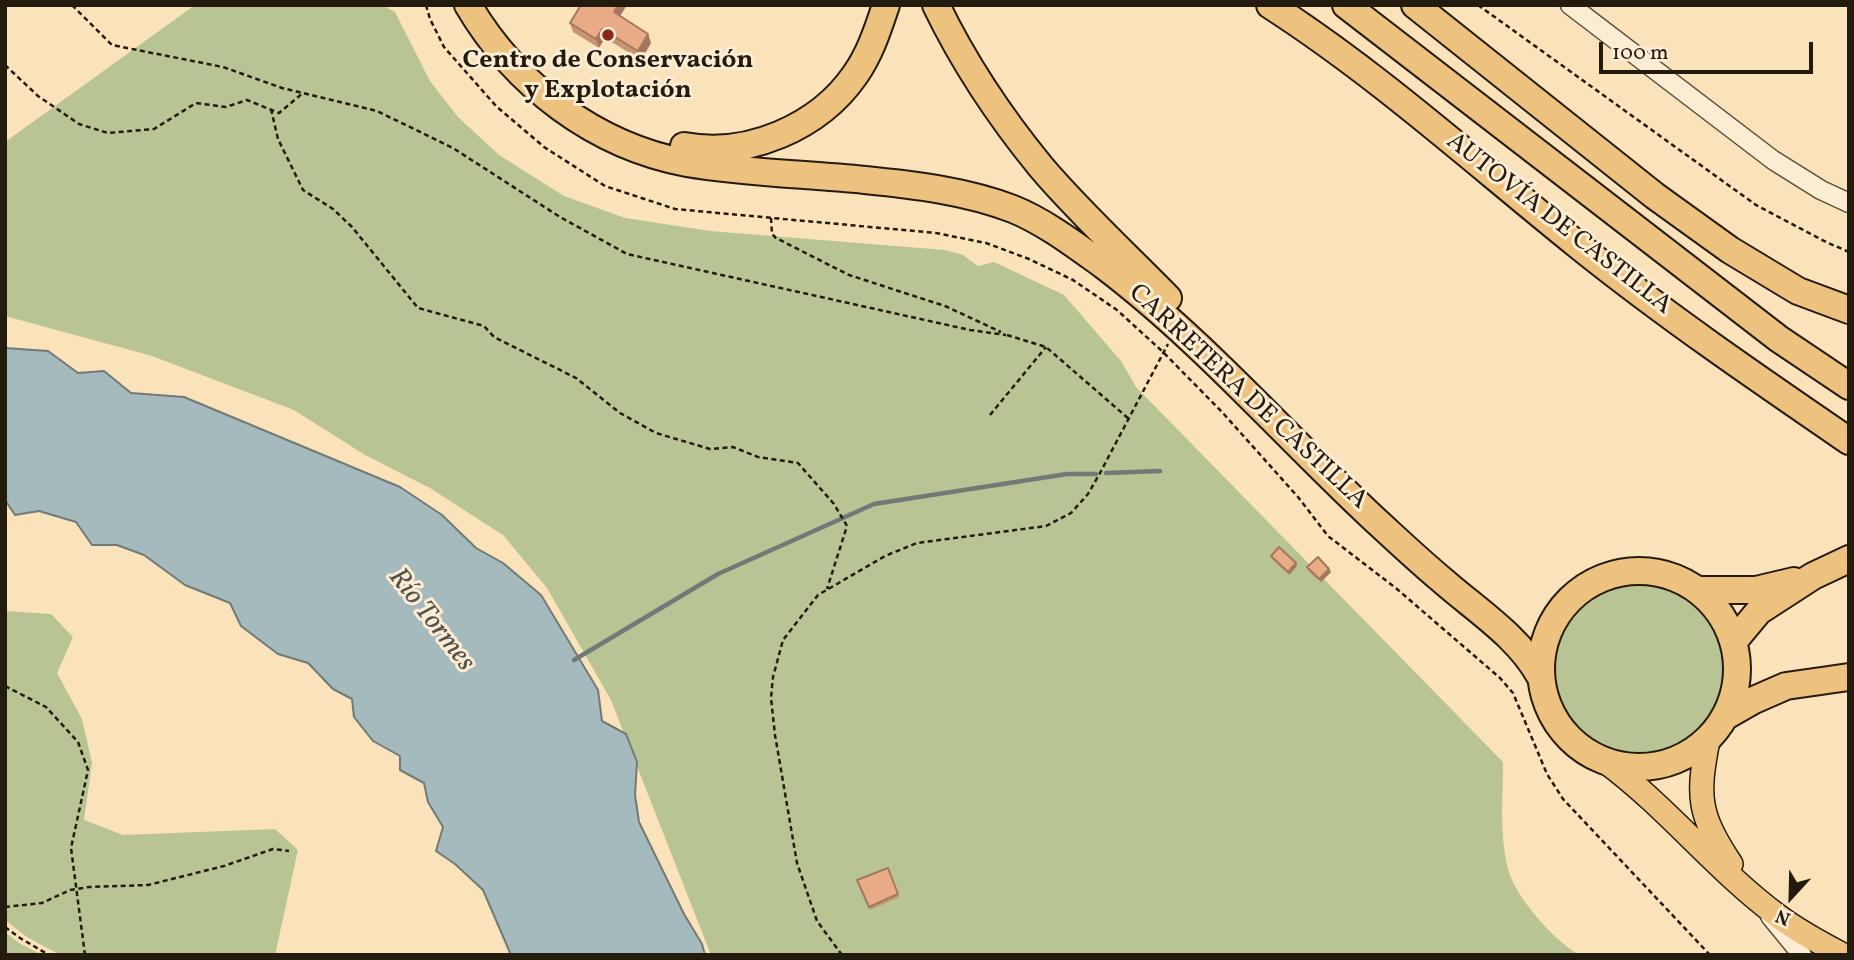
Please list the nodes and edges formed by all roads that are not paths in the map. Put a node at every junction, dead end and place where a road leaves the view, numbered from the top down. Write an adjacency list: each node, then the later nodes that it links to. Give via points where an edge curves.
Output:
1 (468, 5): 15 (highway, CARRETERA DE CASTILLA, via 496,46 538,90 594,130 632,146 686,163 907,184 984,198 1018,211 1073,243 1133,288)
2 (485, 5): 3 (highway, via 522,56 572,99 662,142 711,149 786,133 823,110 856,73)
3 (886, 5)
4 (936, 5): 15 (highway, via 976,79 1043,169 1191,323)
5 (1270, 5): 14 (highway, AUTOVÍA DE CASTILLA, via 1373,78 1581,248)
6 (1346, 5): 10 (highway, AUTOVÍA DE CASTILLA)
7 (1367, 5): 10 (highway, via 1423,52)
8 (1415, 5): 12 (highway, via 1730,250 1798,290)
9 (1570, 5): 11 (street, via 1773,160)
10 (1475, 106): 13 (highway, AUTOVÍA DE CASTILLA, via 1779,339)
11 (1849, 202)
12 (1849, 310)
13 (1849, 386)
14 (1849, 441)
15 (1302, 448): 20 (highway, CARRETERA DE CASTILLA, via 1439,578 1512,639)
16 (1849, 559): 17 (highway)
17 (1813, 576): 18 (highway, via 1756,590); 19 (highway, via 1759,611)
18 (1698, 590): 19 (highway, via 1726,621); 20 (highway, via 1652,571 1603,577 1562,606 1549,627)
19 (1734, 641): 22 (highway, via 1738,666)
20 (1540, 676): 24 (highway, via 1560,729 1581,749)
21 (1849, 677): 22 (highway, via 1786,686)
22 (1726, 716): 23 (highway)
23 (1708, 740): 24 (highway, via 1686,756 1661,765 1633,767); 25 (main road, via 1700,795 1704,813 1716,842)
24 (1606, 762): 25 (main road)
25 (1752, 895): 26 (street); 27 (main road)
26 (1802, 955)
27 (1843, 955)

